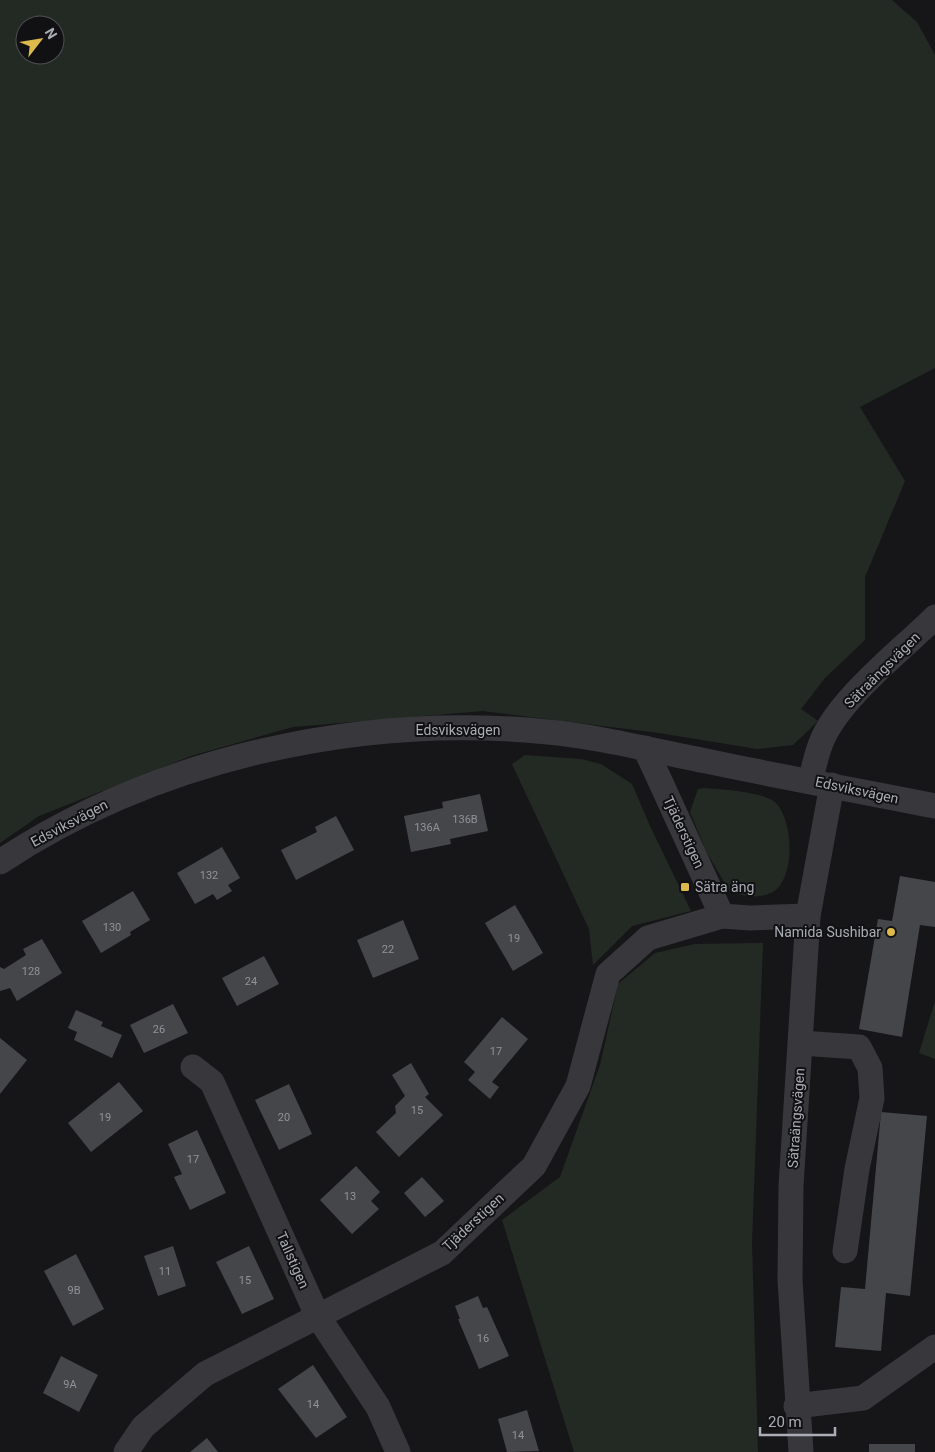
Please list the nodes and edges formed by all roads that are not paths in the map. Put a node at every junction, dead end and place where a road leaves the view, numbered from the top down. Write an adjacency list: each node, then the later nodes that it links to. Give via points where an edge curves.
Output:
1 (935, 617): 3 (street, Sätraängsvägen, via 865,683 835,718 821,742)
2 (645, 748): 3 (street, Edsviksvägen); 5 (street, Edsviksvägen, via 547,732 473,729 391,731 298,742 214,762 112,800 35,839); 6 (street, Tjäderstigen)
3 (821, 783): 4 (street, Edsviksvägen); 7 (street, Sätraängsvägen)
4 (935, 806)
5 (0, 862)
6 (722, 916): 7 (street, Tjäderstigen); 11 (street, Tjäderstigen, via 648,938 608,974 578,1086 534,1166 442,1253)
7 (808, 916): 8 (street, Sätraängsvägen)
8 (801, 1043): 10 (street, via 859,1047 870,1068 872,1098); 13 (street, Sätraängsvägen, via 791,1205 790,1280)
9 (193, 1067): 11 (street, Tallstigen, via 212,1082)
10 (845, 1251)
11 (317, 1316): 14 (street, Tjäderstigen, via 205,1374 143,1427); 15 (street, Tallstigen, via 378,1407)
12 (935, 1347): 13 (street, via 863,1398)
13 (796, 1406): 16 (street, Sätraängsvägen)
14 (126, 1452)
15 (398, 1452)
16 (800, 1452)

